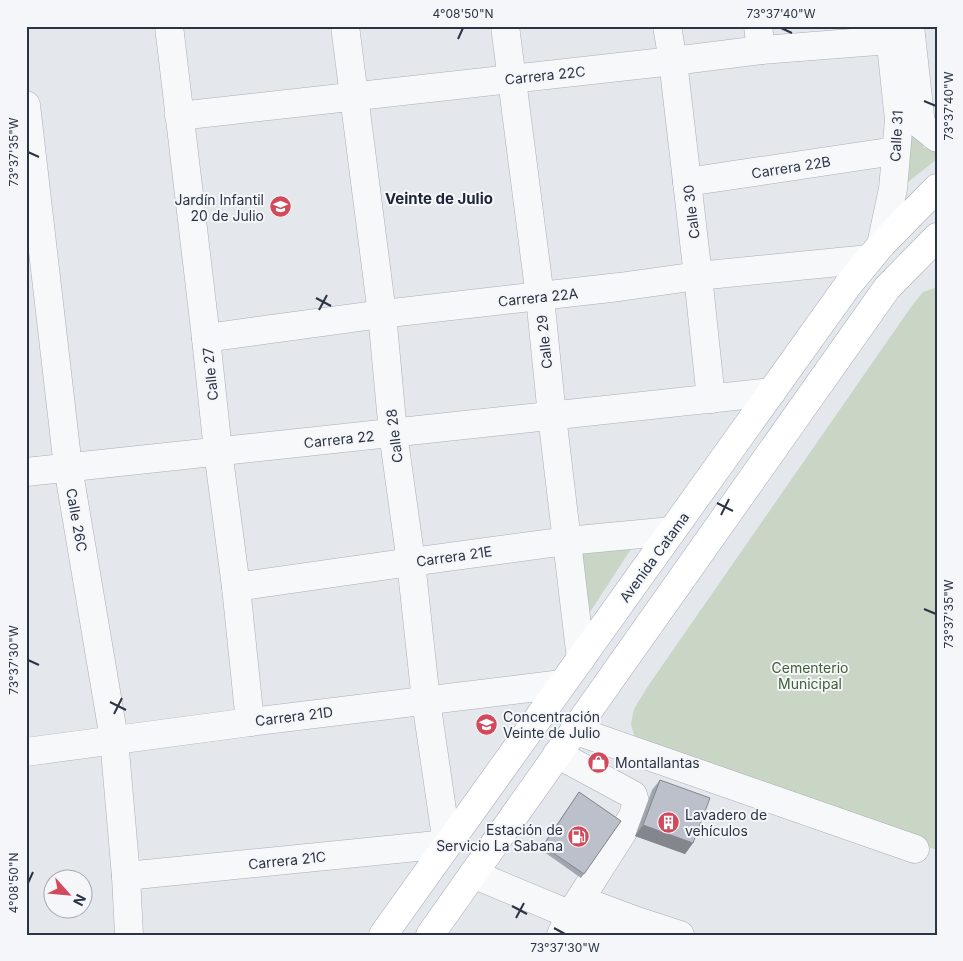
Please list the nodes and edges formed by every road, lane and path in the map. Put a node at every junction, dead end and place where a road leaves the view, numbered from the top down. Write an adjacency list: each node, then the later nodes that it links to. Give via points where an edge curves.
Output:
1 (168, 26): 11 (street, Calle 27)
2 (346, 26): 9 (street, Calle 28)
3 (505, 26): 8 (street, Calle 29)
4 (667, 26): 7 (street, Calle 30)
5 (900, 32): 6 (street, Carrera 22C); 12 (street, Calle 31, via 921,124); 13 (street, Calle 31, via 899,120)
6 (760, 38): 7 (street, Carrera 22C)
7 (672, 61): 8 (street, Carrera 22C); 15 (street, Calle 30)
8 (512, 79): 9 (street, Carrera 22C); 20 (street, Calle 29)
9 (354, 96): 11 (street, Carrera 22C); 21 (street, Calle 28)
10 (26, 105): 14 (street, Calle 26C)
11 (179, 116): 22 (street, Calle 27)
12 (937, 138)
13 (895, 151): 15 (street, Carrera 22B); 18 (street, Calle 31, via 893,189)
14 (30, 170): 28 (street, Calle 26C)
15 (687, 182): 19 (street, Calle 30)
16 (937, 188): 18 (main road, Avenida Catama)
17 (937, 237): 38 (main road, via 887,288)
18 (875, 252): 19 (street, Carrera 22A); 23 (main road, Avenida Catama)
19 (698, 276): 20 (street, Carrera 22A); 24 (street, Calle 30)
20 (540, 297): 21 (street, Carrera 22A); 25 (street, Calle 29)
21 (382, 314): 22 (street, Carrera 22A); 26 (street, Calle 28)
22 (206, 338): 27 (street, Calle 27)
23 (772, 392): 24 (street, Carrera 22); 30 (main road, Avenida Catama)
24 (711, 399): 25 (street, Carrera 22)
25 (552, 416): 26 (street, Carrera 22); 31 (street, Calle 29)
26 (394, 433): 27 (street, Carrera 22); 32 (street, Calle 28)
27 (218, 451): 28 (street, Carrera 22); 33 (street, Calle 27)
28 (68, 467): 29 (street, Carrera 22); 39 (street, Calle 26C)
29 (26, 472)
30 (672, 531): 31 (street, Carrera 21E); 34 (main road, Avenida Catama)
31 (567, 541): 32 (street, Carrera 21E); 34 (street, Calle 29)
32 (411, 562): 33 (street, Carrera 21E); 36 (street, Calle 28)
33 (236, 587): 37 (street, Calle 27)
34 (581, 659): 35 (main road, Avenida Catama)
35 (562, 684): 36 (street, Carrera 21D); 42 (main road, Avenida Catama)
36 (426, 700): 37 (street, Carrera 21D); 42 (street, Calle 28)
37 (250, 722): 39 (street, Carrera 21D)
38 (574, 730): 41 (main road); 43 (street)
39 (114, 739): 40 (street, Carrera 21D); 45 (street, Calle 26C)
40 (26, 752)
41 (557, 754): 44 (main road); 46 (street, via 633,795 636,805 633,816)
42 (447, 844): 45 (street, Carrera 21C); 48 (main road, Avenida Catama)
43 (915, 848)
44 (472, 874): 46 (street); 49 (main road)
45 (126, 876): 47 (street, Calle 26C)
46 (570, 916): 50 (street); 51 (street, via 637,921)
47 (129, 935)
48 (383, 935)
49 (430, 935)
50 (619, 935)
51 (680, 935)

